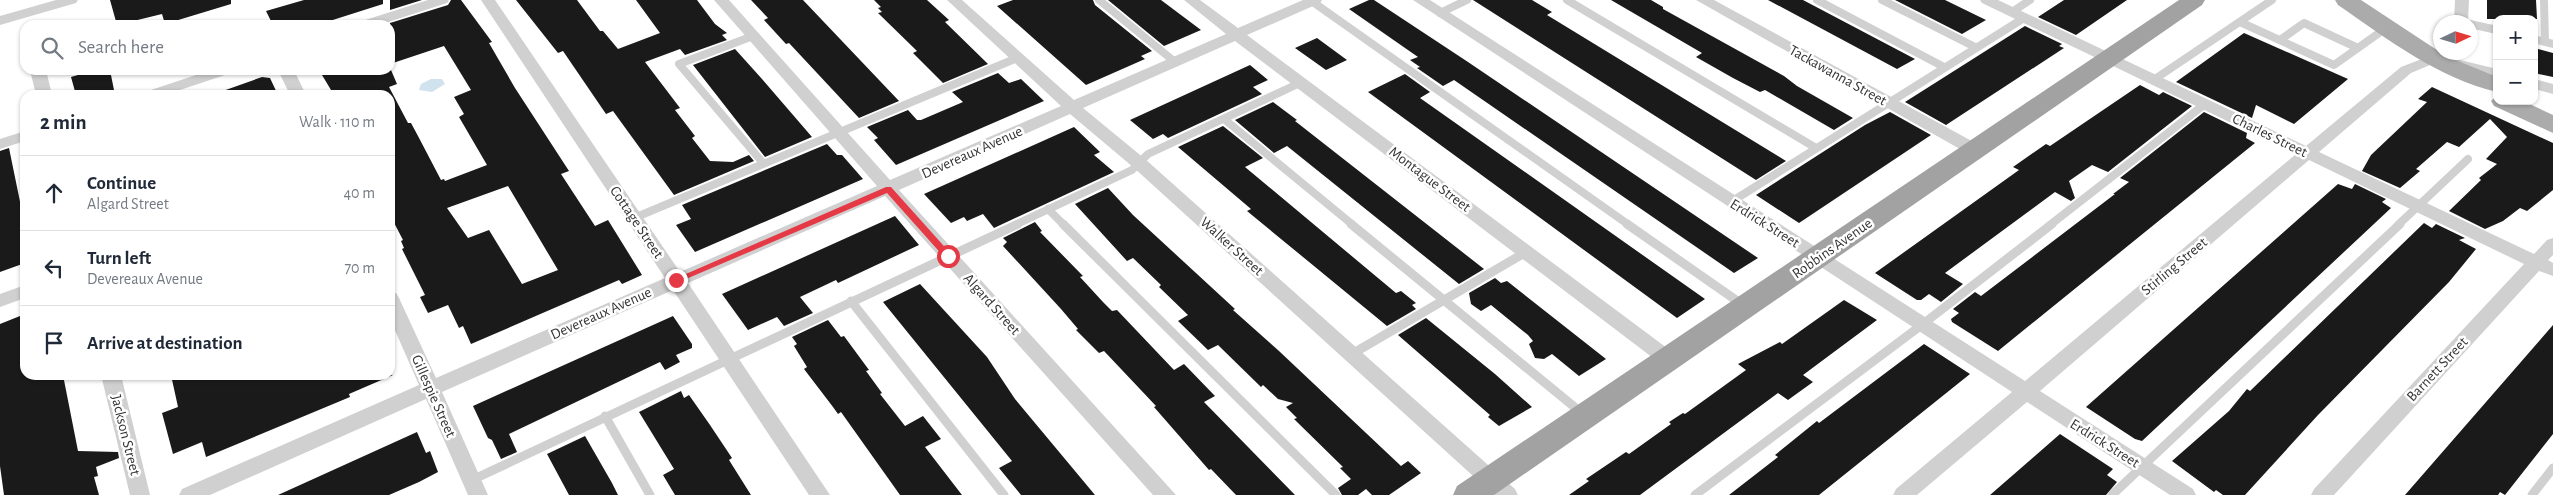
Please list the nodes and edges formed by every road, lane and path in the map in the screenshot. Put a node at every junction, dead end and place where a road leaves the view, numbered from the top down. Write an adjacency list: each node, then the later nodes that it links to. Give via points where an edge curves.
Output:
1 (71, 0): 22 (street)
2 (442, 0): 27 (street)
3 (488, 0): 77 (street, Cottage Street)
4 (721, 0): 33 (street, Algard Street)
5 (954, 0): 39 (street, Walker Street)
6 (1099, 0): 43 (lane)
7 (1191, 0): 32 (street, Montague Street)
8 (1312, 0): 32 (street, Devereaux Avenue); 89 (lane)
9 (1420, 0): 23 (street, Erdrick Street)
10 (1467, 0): 23 (lane)
11 (1567, 0): 67 (lane)
12 (1703, 0): 57 (street, Tackawanna Street)
13 (1817, 0): 44 (lane)
14 (1882, 0): 36 (lane)
15 (1987, 0): 24 (street, Charles Street)
16 (2030, 0): 24 (lane)
17 (2194, 0): 40 (highway, Robbins Avenue)
18 (2272, 0): 28 (lane)
19 (2346, 0): 30 (main road)
20 (2544, 0): 35 (lane)
21 (2461, 1): 25 (street)
22 (26, 13): 26 (street)
23 (1440, 13): 74 (street, Erdrick Street)
24 (2018, 15): 36 (lane); 40 (street, Charles Street)
25 (2463, 15)
26 (0, 20)
27 (380, 20)
28 (2240, 22): 34 (lane); 48 (lane)
29 (2478, 26): 31 (lane)
30 (2386, 28): 37 (lane); 38 (main road)
31 (2493, 29)
32 (1238, 34): 43 (street, Devereaux Avenue); 50 (street, Montague Street)
33 (753, 36): 64 (street, Algard Street); 71 (lane, via 679,64)
34 (2280, 40): 37 (lane, via 2304,24); 37 (lane, via 2334,65)
35 (2549, 43)
36 (1975, 47): 44 (lane)
37 (2358, 48)
38 (2433, 50)
39 (1017, 58): 60 (street, Walker Street); 64 (lane)
40 (2110, 58): 48 (street, Charles Street); 68 (highway, Robbins Avenue)
41 (2433, 59): 69 (street, Stirling Street, via 2410,67)
42 (2454, 60): 49 (main road)
43 (1175, 62): 60 (street, Devereaux Avenue)
44 (1944, 67): 57 (lane)
45 (39, 75): 53 (street)
46 (211, 75): 54 (street)
47 (288, 75): 55 (street)
48 (2155, 80): 58 (street, Charles Street)
49 (2490, 80)
50 (1302, 82): 62 (lane); 79 (street, Montague Street)
51 (2538, 85): 52 (street)
52 (2553, 89)
53 (43, 90)
54 (165, 90)
55 (296, 90)
56 (2538, 101): 61 (main road)
57 (1888, 102): 67 (lane); 68 (street, Tackawanna Street)
58 (2205, 104): 69 (street, Charles Street); 91 (lane)
59 (2511, 105): 63 (main road)
60 (1072, 108): 72 (street, Walker Street); 73 (street, Devereaux Avenue)
61 (2553, 108)
62 (1224, 119): 72 (lane, via 1148,154); 86 (lane)
63 (2553, 125)
64 (838, 132): 71 (lane); 73 (street, Algard Street)
65 (20, 138): 66 (street)
66 (0, 144)
67 (1816, 148): 74 (lane)
68 (1973, 149): 81 (highway, Robbins Avenue)
69 (2307, 153): 75 (street, Charles Street); 97 (street, Stirling Street)
70 (2468, 159): 75 (lane)
71 (763, 163): 77 (lane)
72 (1140, 163): 76 (lane, via 1132,170); 92 (street, Walker Street)
73 (888, 189): 80 (street, Algard Street); 84 (street, Devereaux Avenue)
74 (1731, 202): 81 (street, Erdrick Street)
75 (2419, 206): 82 (street, Charles Street); 100 (lane)
76 (1048, 209): 80 (lane); 110 (lane)
77 (634, 218): 84 (street, Cottage Street)
78 (2553, 244): 82 (street, Barnett Street)
79 (1526, 252): 86 (lane); 94 (street, Montague Street)
80 (948, 256): 88 (lane); 109 (street, Algard Street)
81 (1819, 257): 89 (highway, Robbins Avenue); 91 (street, Erdrick Street)
82 (2535, 262): 83 (street, Charles Street); 116 (street, Barnett Street)
83 (2553, 270)
84 (676, 280): 93 (street, Cottage Street); 96 (street, Devereaux Avenue)
85 (20, 294): 87 (street)
86 (1444, 300): 92 (lane); 99 (lane)
87 (0, 301)
88 (851, 301): 93 (lane); 108 (lane)
89 (1745, 307): 94 (highway, Robbins Avenue)
90 (395, 309): 96 (street, Gillespie Street)
91 (1923, 324): 97 (street, Erdrick Street); 112 (lane)
92 (1352, 354): 102 (street, Walker Street)
93 (728, 358): 98 (lane); 107 (street, Cottage Street)
94 (1668, 359): 99 (highway, Robbins Avenue)
95 (112, 380): 104 (street, Jackson Street)
96 (431, 388): 103 (street, Gillespie Street); 105 (street, Devereaux Avenue)
97 (2025, 392): 100 (street, Erdrick Street); 113 (street, Stirling Street)
98 (605, 416): 103 (lane); 106 (lane)
99 (1586, 416): 102 (highway, Robbins Avenue)
100 (2142, 466): 114 (lane); 115 (street, Erdrick Street)
101 (2553, 468): 117 (lane)
102 (1500, 487): 111 (highway, Robbins Avenue)
103 (475, 488)
104 (140, 495)
105 (189, 495)
106 (650, 495)
107 (820, 495)
108 (1004, 495)
109 (1166, 495)
110 (1336, 495)
111 (1469, 495)
112 (1695, 495)
113 (1903, 495)
114 (2112, 495)
115 (2186, 495)
116 (2321, 495)
117 (2532, 495)

